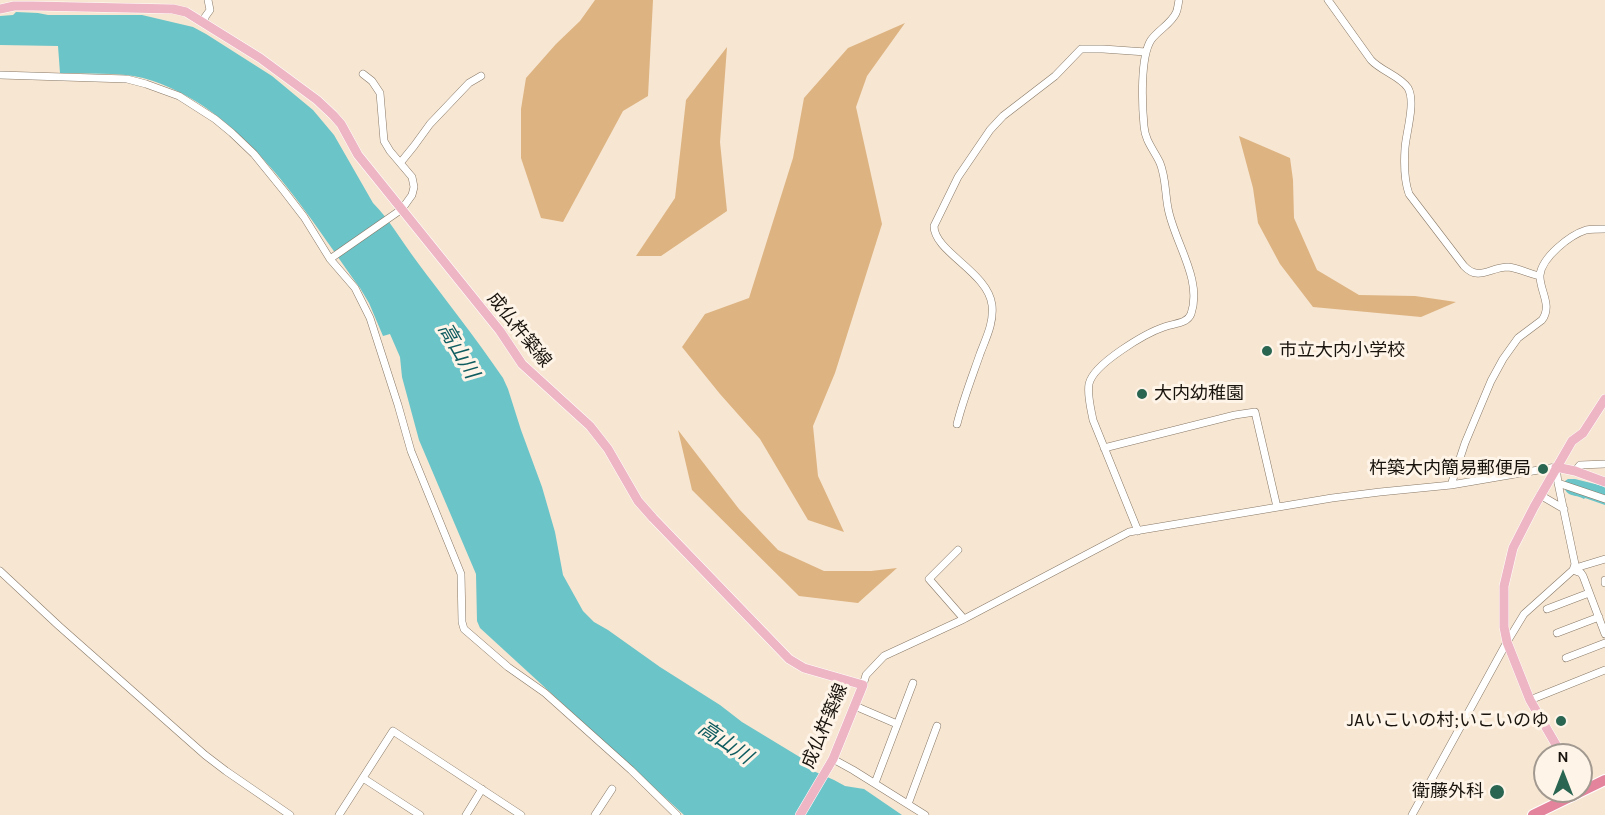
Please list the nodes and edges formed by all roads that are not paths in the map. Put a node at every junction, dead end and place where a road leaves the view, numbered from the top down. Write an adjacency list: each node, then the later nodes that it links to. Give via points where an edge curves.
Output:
1 (208, 0): 5 (street, via 210,10)
2 (1179, 0): 6 (street, via 1174,17)
3 (1328, 0): 14 (street, via 1371,60 1408,90 1406,187 1464,266 1475,273 1508,267)
4 (0, 9): 5 (main road, 成仏杵築線, via 173,9)
5 (205, 24): 11 (main road, 成仏杵築線, via 260,58 333,115 358,155)
6 (1146, 52): 16 (street, via 1081,49 1055,76 990,129 958,177 934,231 983,284 992,310 991,324); 17 (street, via 1144,127 1160,164 1168,210 1194,286 1194,301 1187,321 1153,331 1130,344 1091,379 1091,410)
7 (363, 74): 10 (street, via 380,93 384,141)
8 (0, 75): 13 (street, via 127,79 179,96 214,119 254,154 304,217)
9 (481, 76): 10 (street, via 469,83 430,124)
10 (400, 162): 11 (street, via 414,182)
11 (402, 209): 13 (street); 44 (main road, 成仏杵築線, via 522,364 598,435 638,501 789,659 804,668)
12 (1605, 229): 14 (street, via 1585,231 1568,241 1547,259)
13 (330, 259): 63 (street, via 355,288 370,318 411,451 461,574 464,629 545,693)
14 (1540, 276): 23 (street, via 1547,304 1545,316 1518,338 1503,359 1465,443)
15 (1605, 399): 19 (main road)
16 (957, 424)
17 (1104, 448): 26 (street, via 1256,412); 28 (street)
18 (1605, 464): 20 (street, via 1581,465)
19 (1556, 467): 20 (main road); 22 (street); 23 (street); 24 (main road)
20 (1575, 471): 21 (main road)
21 (1605, 482)
22 (1558, 483): 25 (street); 27 (street)
23 (1451, 486): 26 (street)
24 (1540, 495): 27 (street); 39 (main road, via 1519,534 1507,568 1503,606)
25 (1605, 499)
26 (1277, 507): 28 (street)
27 (1564, 509): 32 (street)
28 (1138, 531): 36 (street, via 1129,532)
29 (958, 550): 36 (street, via 929,579)
30 (1605, 559): 32 (street)
31 (0, 570): 57 (street, via 205,754)
32 (1573, 570): 33 (street, via 1581,573); 39 (street, via 1524,614)
33 (1589, 593): 34 (street); 35 (street)
34 (1547, 609)
35 (1599, 617): 37 (street); 38 (street)
36 (964, 619): 44 (street, via 884,656 866,675)
37 (1557, 633)
38 (1605, 634)
39 (1507, 642): 45 (main road); 66 (street)
40 (1605, 643): 41 (street)
41 (1566, 658)
42 (1605, 670): 45 (street)
43 (913, 683): 47 (street)
44 (863, 685): 46 (main road, 成仏杵築線)
45 (1530, 700): 49 (main road)
46 (855, 706): 47 (street); 50 (main road, 成仏杵築線)
47 (897, 724): 52 (street)
48 (936, 726): 56 (street)
49 (1555, 743)
50 (833, 759): 52 (street); 64 (main road, 成仏杵築線)
51 (363, 778): 53 (street, via 393,731); 58 (street); 59 (street)
52 (875, 783): 56 (street)
53 (482, 789): 60 (street); 61 (street)
54 (612, 789): 62 (street)
55 (1557, 803): 67 (highway)
56 (908, 804): 65 (street)
57 (290, 815)
58 (339, 815)
59 (420, 815)
60 (466, 815)
61 (521, 815)
62 (595, 815)
63 (677, 815)
64 (800, 815)
65 (925, 815)
66 (1412, 815)
67 (1533, 815)

